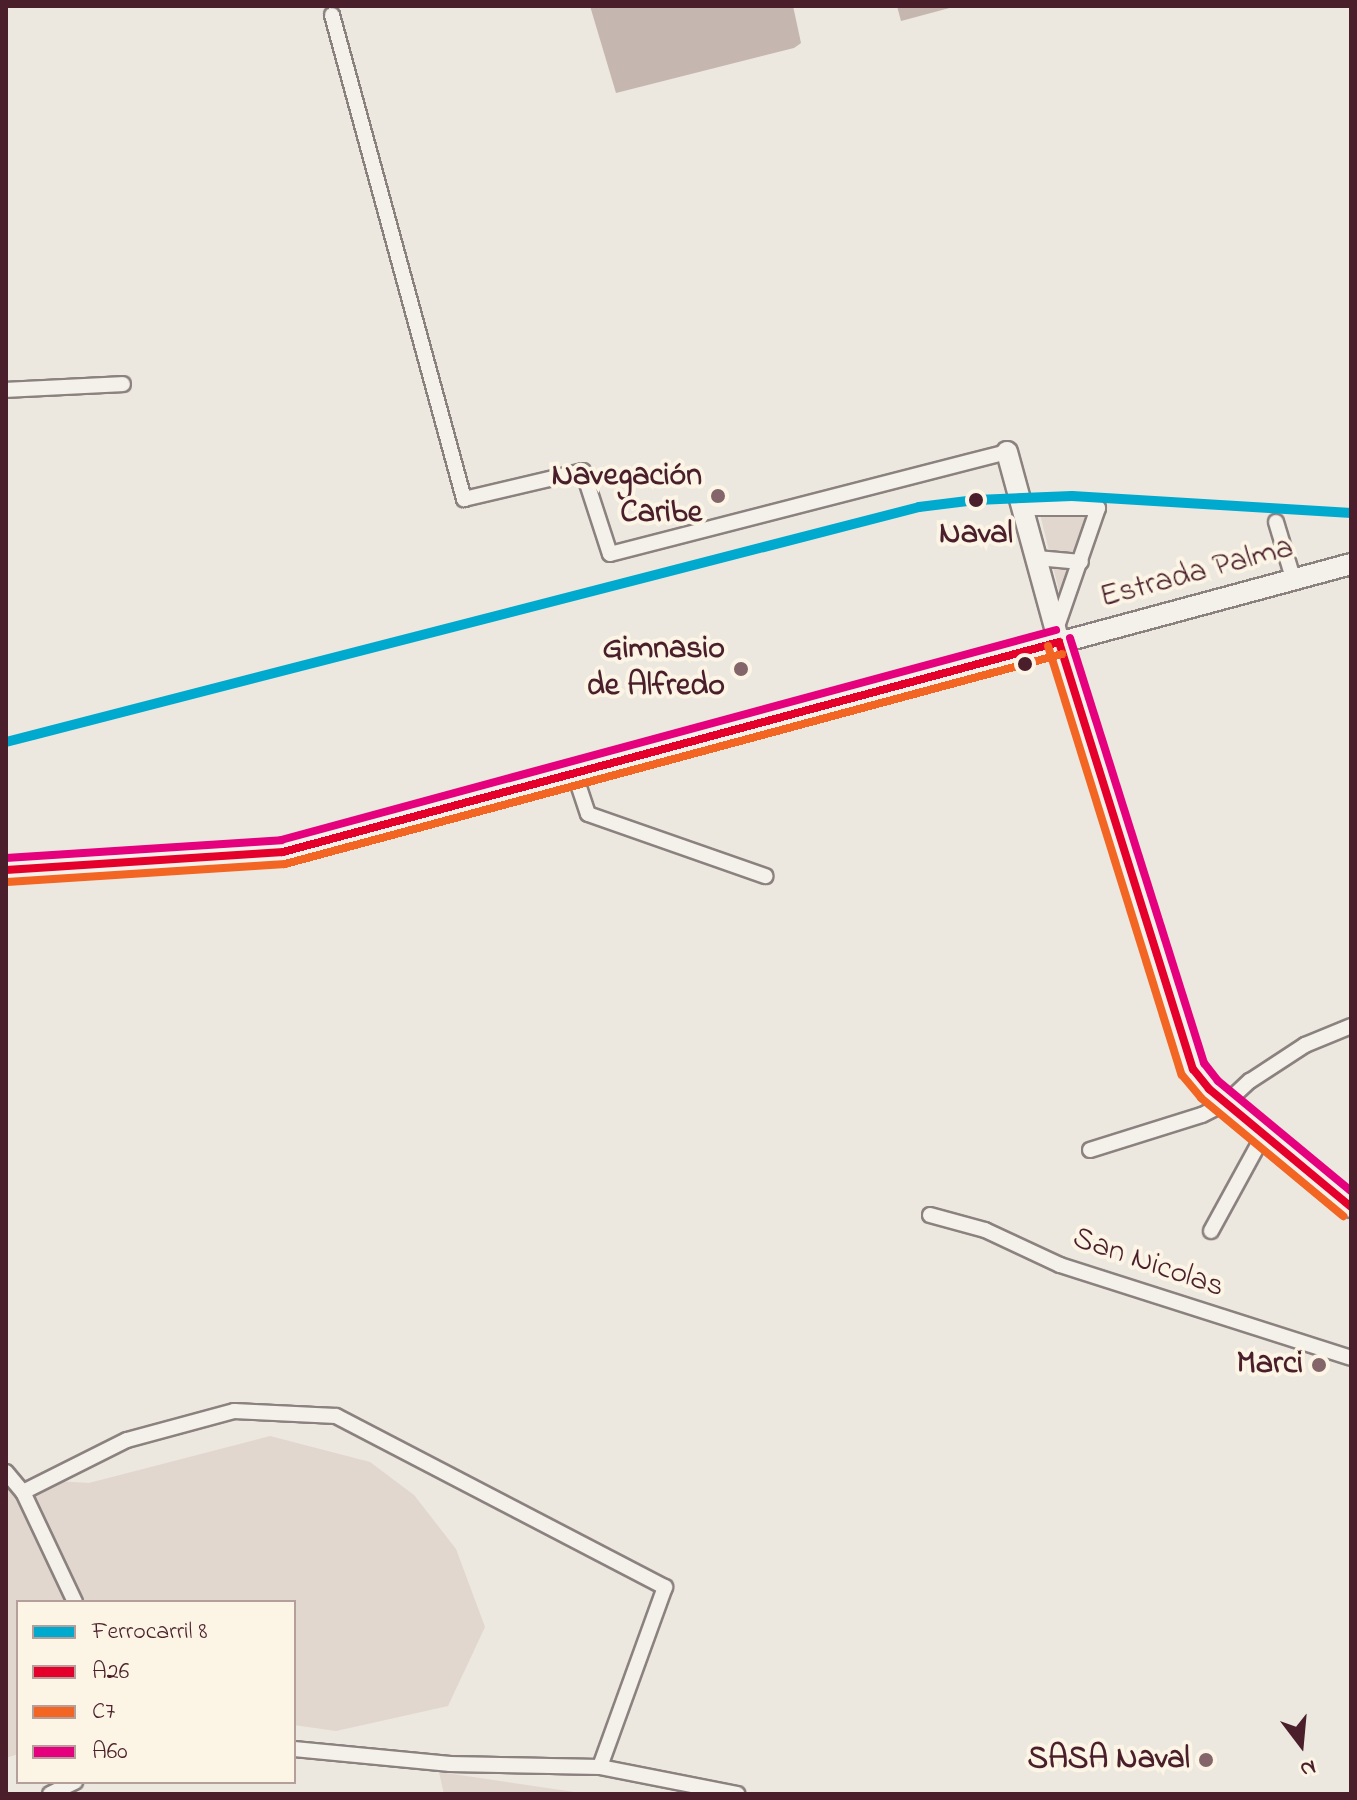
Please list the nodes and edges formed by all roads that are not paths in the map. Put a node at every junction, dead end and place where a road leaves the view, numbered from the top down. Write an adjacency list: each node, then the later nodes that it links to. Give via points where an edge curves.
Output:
1 (332, 15): 4 (street, via 464,499 583,471 610,554)
2 (123, 384): 3 (street)
3 (6, 390)
4 (1007, 452): 5 (main road)
5 (1025, 508): 7 (main road); 8 (street, via 1098,508)
6 (1276, 522): 10 (street)
7 (1037, 558): 8 (street); 11 (main road)
8 (1081, 562): 11 (street)
9 (1351, 564): 10 (main road, Estrada Palma)
10 (1293, 578): 11 (main road, Estrada Palma)
11 (1058, 636): 12 (main road, Estrada Palma); 16 (main road, via 1193,1069)
12 (574, 772): 13 (main road, Estrada Palma, via 283,852); 14 (street, via 588,814)
13 (6, 870)
14 (765, 876)
15 (1351, 1026): 16 (street, via 1305,1045)
16 (1226, 1103): 17 (main road); 18 (street)
17 (1264, 1134): 19 (main road); 21 (street)
18 (1090, 1150)
19 (1351, 1207)
20 (930, 1215): 22 (street, San Nicolas, via 985,1230 1060,1265)
21 (1211, 1231)
22 (1351, 1358)
23 (6, 1472): 24 (street)
24 (23, 1492): 25 (street); 27 (street, via 127,1440 234,1411 336,1416 665,1587)
25 (74, 1600)
26 (296, 1749): 27 (street, via 450,1764)
27 (600, 1767): 30 (street)
28 (71, 1784): 29 (street)
29 (50, 1794)
30 (737, 1794)

